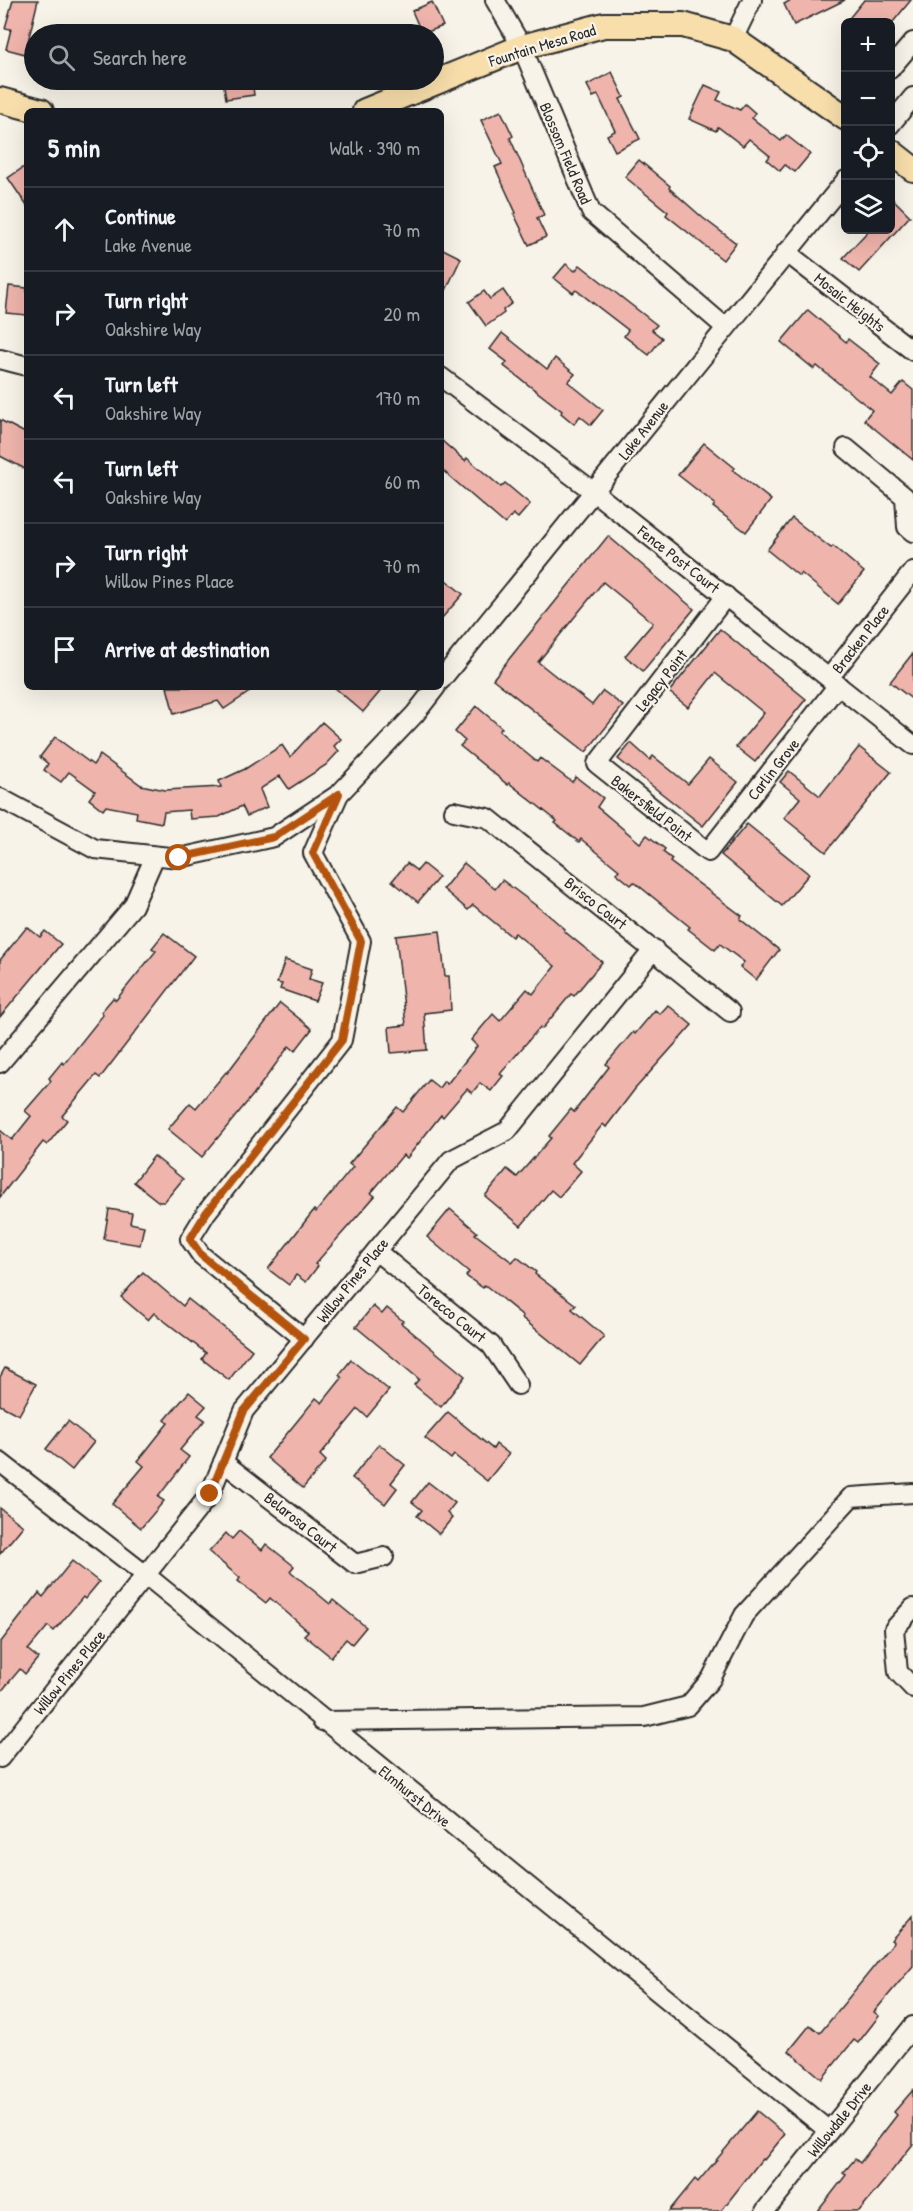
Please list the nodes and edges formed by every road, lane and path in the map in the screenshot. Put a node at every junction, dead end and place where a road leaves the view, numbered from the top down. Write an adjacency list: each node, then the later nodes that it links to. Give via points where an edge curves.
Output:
1 (495, 0): 5 (street, Blossom Field Road)
2 (752, 0): 3 (street)
3 (734, 39): 5 (main road, Fountain Mesa Road, via 683,25 604,25); 13 (main road, Fountain Mesa Road)
4 (913, 42): 6 (street)
5 (522, 47): 7 (main road, Fountain Mesa Road); 19 (street, Blossom Field Road, via 591,212)
6 (895, 64)
7 (444, 79)
8 (417, 90): 12 (main road, Fountain Mesa Road)
9 (913, 97): 14 (street)
10 (0, 100): 11 (main road)
11 (30, 108)
12 (372, 108)
13 (841, 108)
14 (895, 120)
15 (895, 154): 16 (main road)
16 (913, 169)
17 (841, 186): 18 (street, Lake Avenue)
18 (786, 252): 19 (street, Lake Avenue); 20 (street, Mosaic Heights)
19 (725, 327): 25 (street, Lake Avenue)
20 (913, 351)
21 (0, 359): 22 (street)
22 (24, 365)
23 (444, 379): 25 (street, Fence Post Court)
24 (846, 448): 26 (street, via 905,497 907,527)
25 (594, 492): 28 (street, Fence Post Court); 29 (street, Lake Avenue)
26 (913, 532)
27 (913, 571): 30 (street, Bracken Place)
28 (726, 596): 30 (street, Fence Post Court); 33 (street, Legacy Point)
29 (444, 676)
30 (834, 682): 32 (street, Fence Post Court); 37 (street, Carlin Grove)
31 (434, 690): 34 (street)
32 (913, 745)
33 (597, 764): 37 (street, Bakersfield Point)
34 (339, 794): 38 (street, via 274,837 179,858); 43 (street, via 313,853 361,941 342,1040 206,1213 190,1239 201,1255)
35 (0, 798): 38 (street, via 95,849)
36 (454, 811): 39 (street, Brisco Court, via 488,818)
37 (708, 852)
38 (154, 856): 41 (street, via 133,906)
39 (654, 949): 40 (street, Brisco Court); 42 (street, Willow Pines Place, via 507,1131 451,1160)
40 (730, 1012)
41 (0, 1064)
42 (376, 1251): 43 (street, Willow Pines Place); 44 (street, Torecco Court, via 491,1345)
43 (304, 1339): 46 (street, Willow Pines Place, via 244,1411)
44 (518, 1385)
45 (0, 1462): 49 (street, Elmhurst Drive)
46 (223, 1462): 48 (street, Belarosa Court, via 355,1564); 49 (street, Willow Pines Place, via 210,1494)
47 (913, 1493): 52 (street, via 851,1497 744,1615 711,1679 688,1706 644,1717)
48 (384, 1557)
49 (147, 1576): 52 (street, Elmhurst Drive); 53 (street, Willow Pines Place)
50 (913, 1608): 51 (street, via 894,1629 898,1672)
51 (913, 1688)
52 (322, 1721): 55 (street, Elmhurst Drive)
53 (0, 1758)
54 (913, 2026): 55 (street, Willowdale Drive)
55 (829, 2131): 56 (street, Willowdale Drive)
56 (765, 2211)

